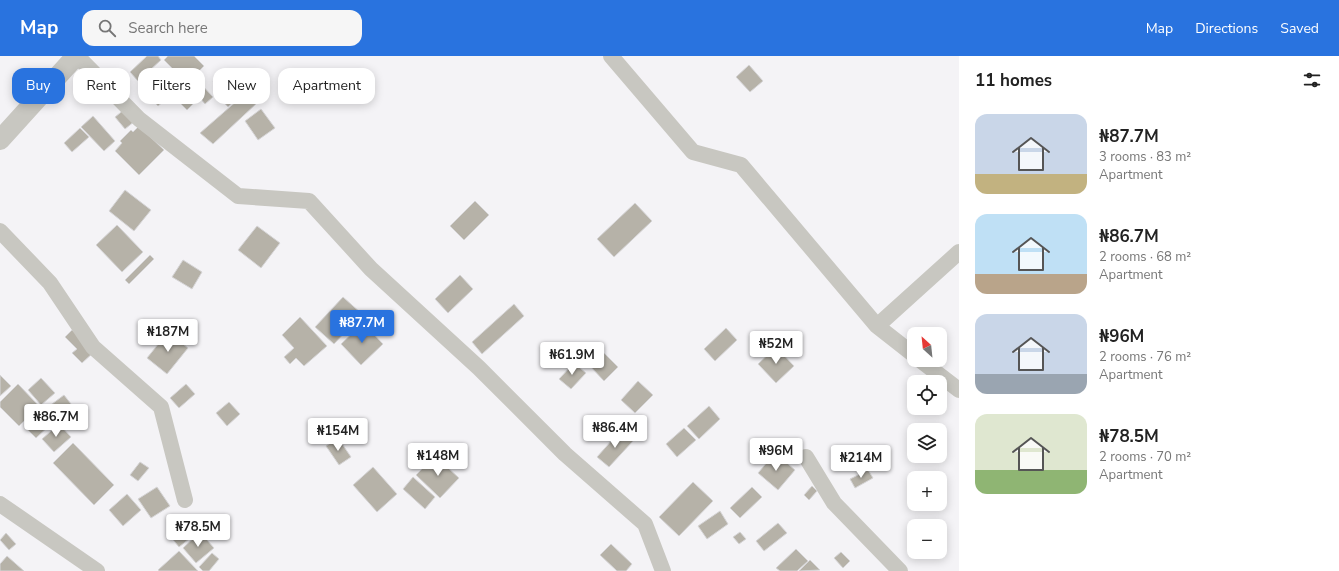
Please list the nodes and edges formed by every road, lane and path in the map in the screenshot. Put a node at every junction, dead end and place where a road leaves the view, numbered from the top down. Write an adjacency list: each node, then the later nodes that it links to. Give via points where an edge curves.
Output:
1 (76, 56): 3 (street); 14 (street, via 139,119 238,196 309,201 371,269 479,368 565,454 645,524)
2 (611, 56): 6 (street, via 693,152 741,165)
3 (0, 140)
4 (0, 231): 11 (street, via 50,283 93,347 161,407)
5 (959, 252): 6 (street)
6 (877, 326): 7 (street)
7 (907, 350)
8 (929, 367): 9 (street)
9 (959, 390)
10 (806, 457): 15 (street, via 834,503)
11 (185, 500)
12 (0, 504): 13 (street)
13 (97, 571)
14 (663, 571)
15 (900, 571)

